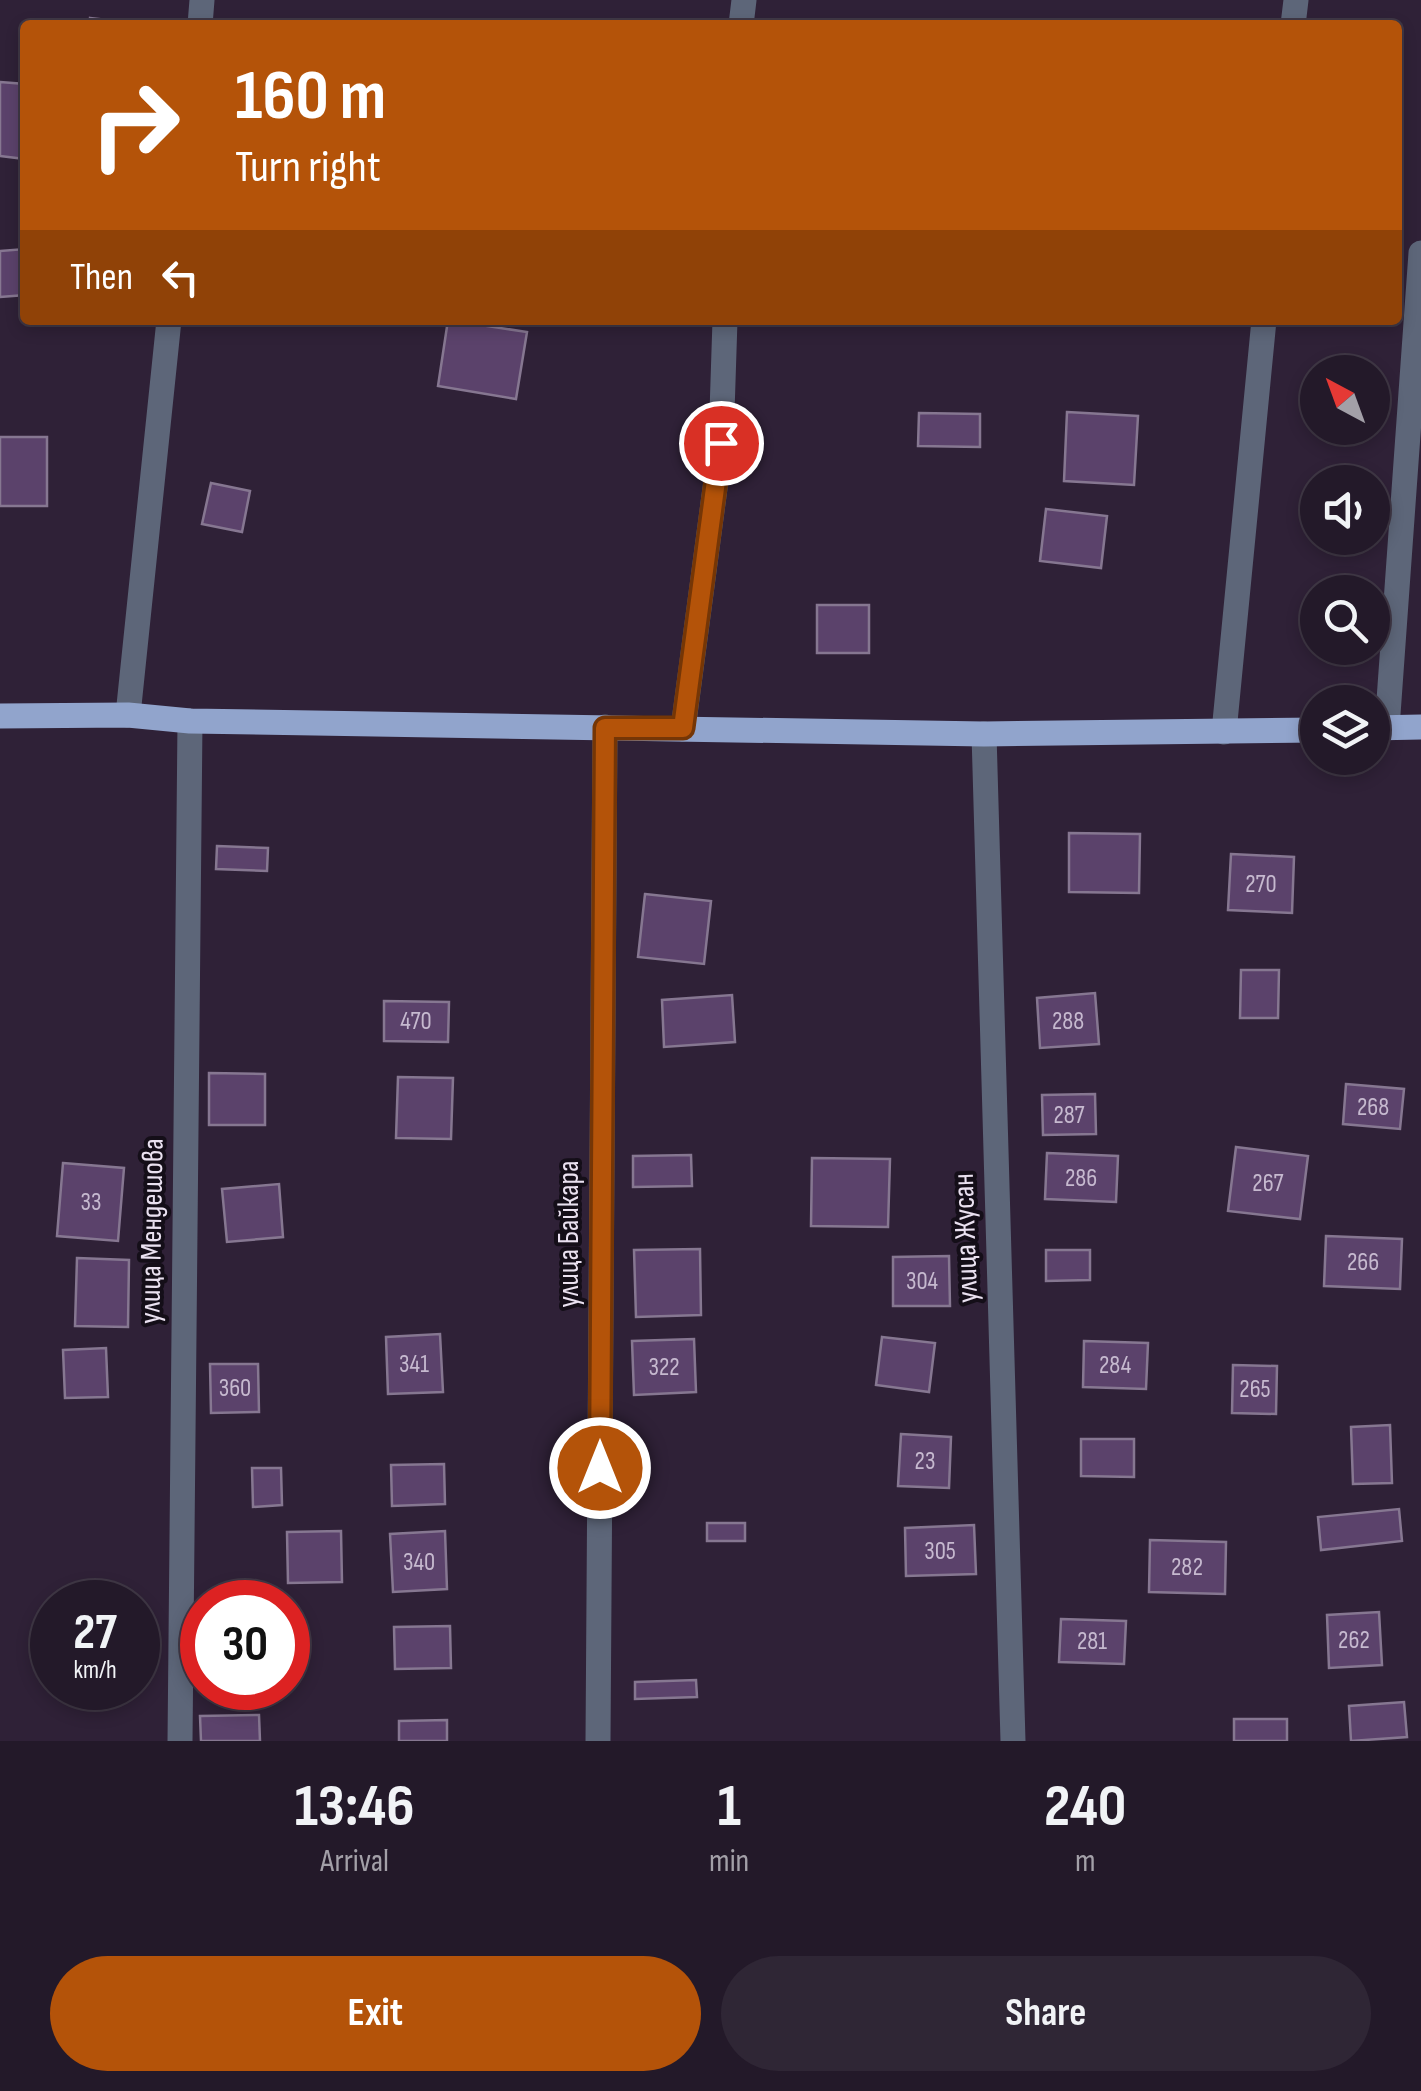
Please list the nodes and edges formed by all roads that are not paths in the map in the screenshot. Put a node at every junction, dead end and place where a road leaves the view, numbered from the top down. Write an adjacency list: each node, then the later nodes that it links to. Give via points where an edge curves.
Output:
1 (1421, 253): 5 (street)
2 (168, 325): 6 (street)
3 (725, 325): 11 (street, via 721,443)
4 (1264, 325): 14 (street)
5 (1384, 685)
6 (128, 715): 7 (main road); 8 (main road)
7 (0, 716)
8 (190, 721): 10 (main road); 17 (street, улица Мендешова)
9 (1421, 727): 12 (main road); 16 (street)
10 (605, 728): 11 (main road); 18 (street, улица Байкара)
11 (683, 728): 15 (main road)
12 (1390, 728)
13 (1300, 730): 14 (main road)
14 (1224, 732): 15 (main road)
15 (984, 734): 19 (street, улица Жусан)
16 (1421, 735)
17 (180, 1741)
18 (598, 1741)
19 (1013, 1741)

